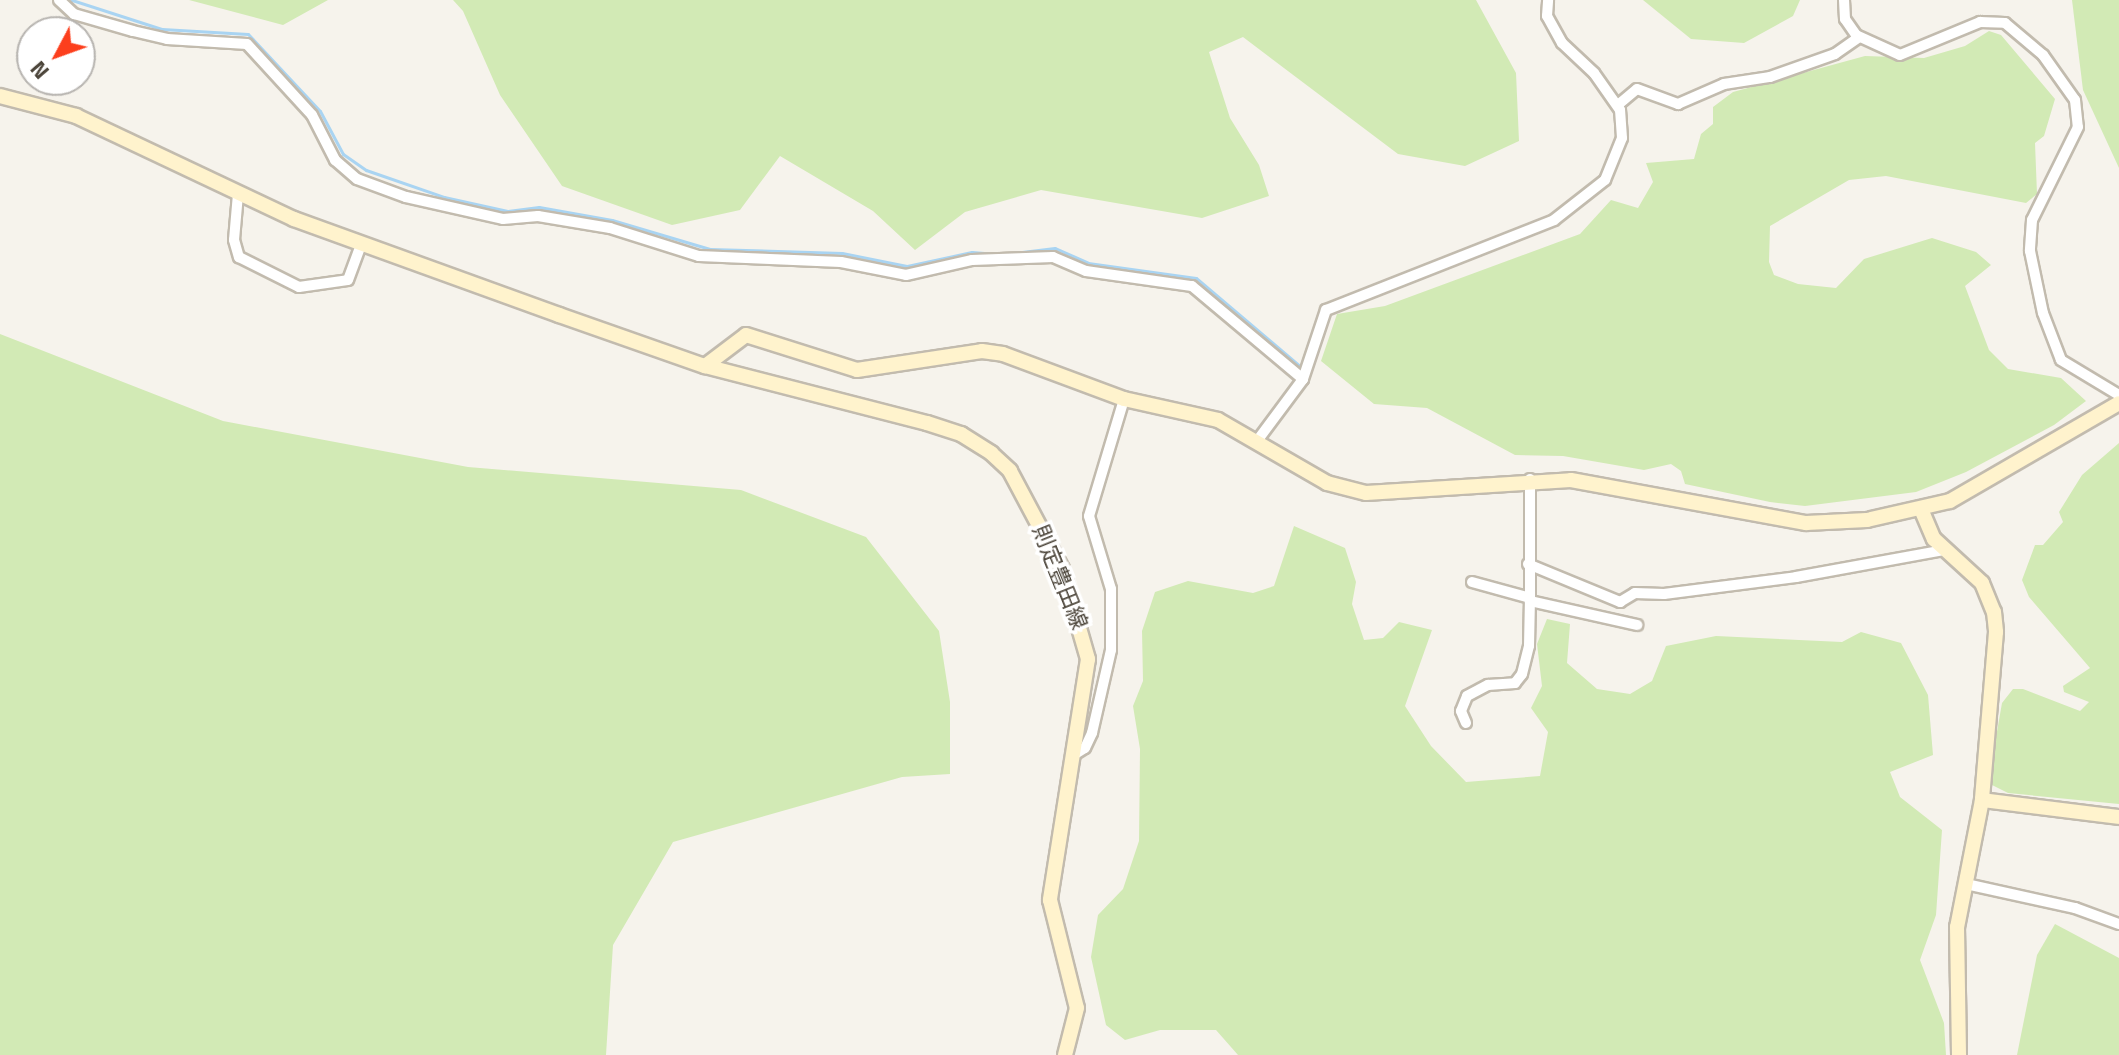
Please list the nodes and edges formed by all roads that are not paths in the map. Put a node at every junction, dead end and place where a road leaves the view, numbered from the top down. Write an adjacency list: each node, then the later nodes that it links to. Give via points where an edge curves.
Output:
1 (59, 0): 10 (street, via 74,14 142,33 247,44 312,115 335,160 357,179 406,197 503,219 538,216 610,228 709,257 841,262 906,275 972,260 1053,257 1086,271 1192,286)
2 (1548, 0): 6 (street, via 1547,16 1562,43)
3 (1844, 0): 4 (street, via 1845,19)
4 (1859, 37): 6 (street, via 1835,54 1770,77 1724,84 1678,104 1637,89); 11 (street, via 1900,55 1990,21 2015,28 2043,55 2078,112 2078,127 2032,220 2030,251 2043,313 2061,360)
5 (0, 96): 7 (main road, 則定豊田線, via 76,116)
6 (1619, 104): 10 (street, via 1619,150 1594,193 1526,232 1326,310)
7 (238, 194): 8 (main road, 則定豊田線); 8 (street, via 234,240 239,257 299,287 348,280)
8 (362, 242): 9 (main road, 則定豊田線)
9 (705, 366): 12 (main road, via 746,335 857,370 982,351 1036,364); 23 (main road, 則定豊田線, via 950,430 991,453 1010,471 1062,569 1083,628 1088,659)
10 (1303, 379): 14 (street)
11 (2119, 395)
12 (1124, 399): 14 (main road, via 1192,411); 23 (street, via 1089,516 1111,589 1111,650 1092,733 1085,748)
13 (2119, 403): 16 (main road, via 1988,482)
14 (1257, 441): 15 (main road, via 1327,483 1366,493 1437,492)
15 (1530, 479): 16 (main road, via 1600,482 1806,523 1867,520); 18 (street)
16 (1921, 509): 17 (main road)
17 (1944, 550): 18 (street, via 1796,577 1635,593 1620,602); 24 (main road, via 1982,583 1994,612)
18 (1528, 564): 20 (street)
19 (1472, 582): 20 (street)
20 (1530, 600): 21 (street); 22 (street, via 1522,674 1515,683 1488,685 1467,696 1461,711)
21 (1637, 625)
22 (1466, 723)
23 (1072, 756): 28 (main road, 則定豊田線, via 1050,900 1077,1008)
24 (1982, 800): 25 (main road); 26 (main road)
25 (2119, 817)
26 (1966, 884): 27 (street, via 2075,908); 29 (main road, via 1957,927)
27 (2119, 924)
28 (1065, 1055)
29 (1959, 1055)

